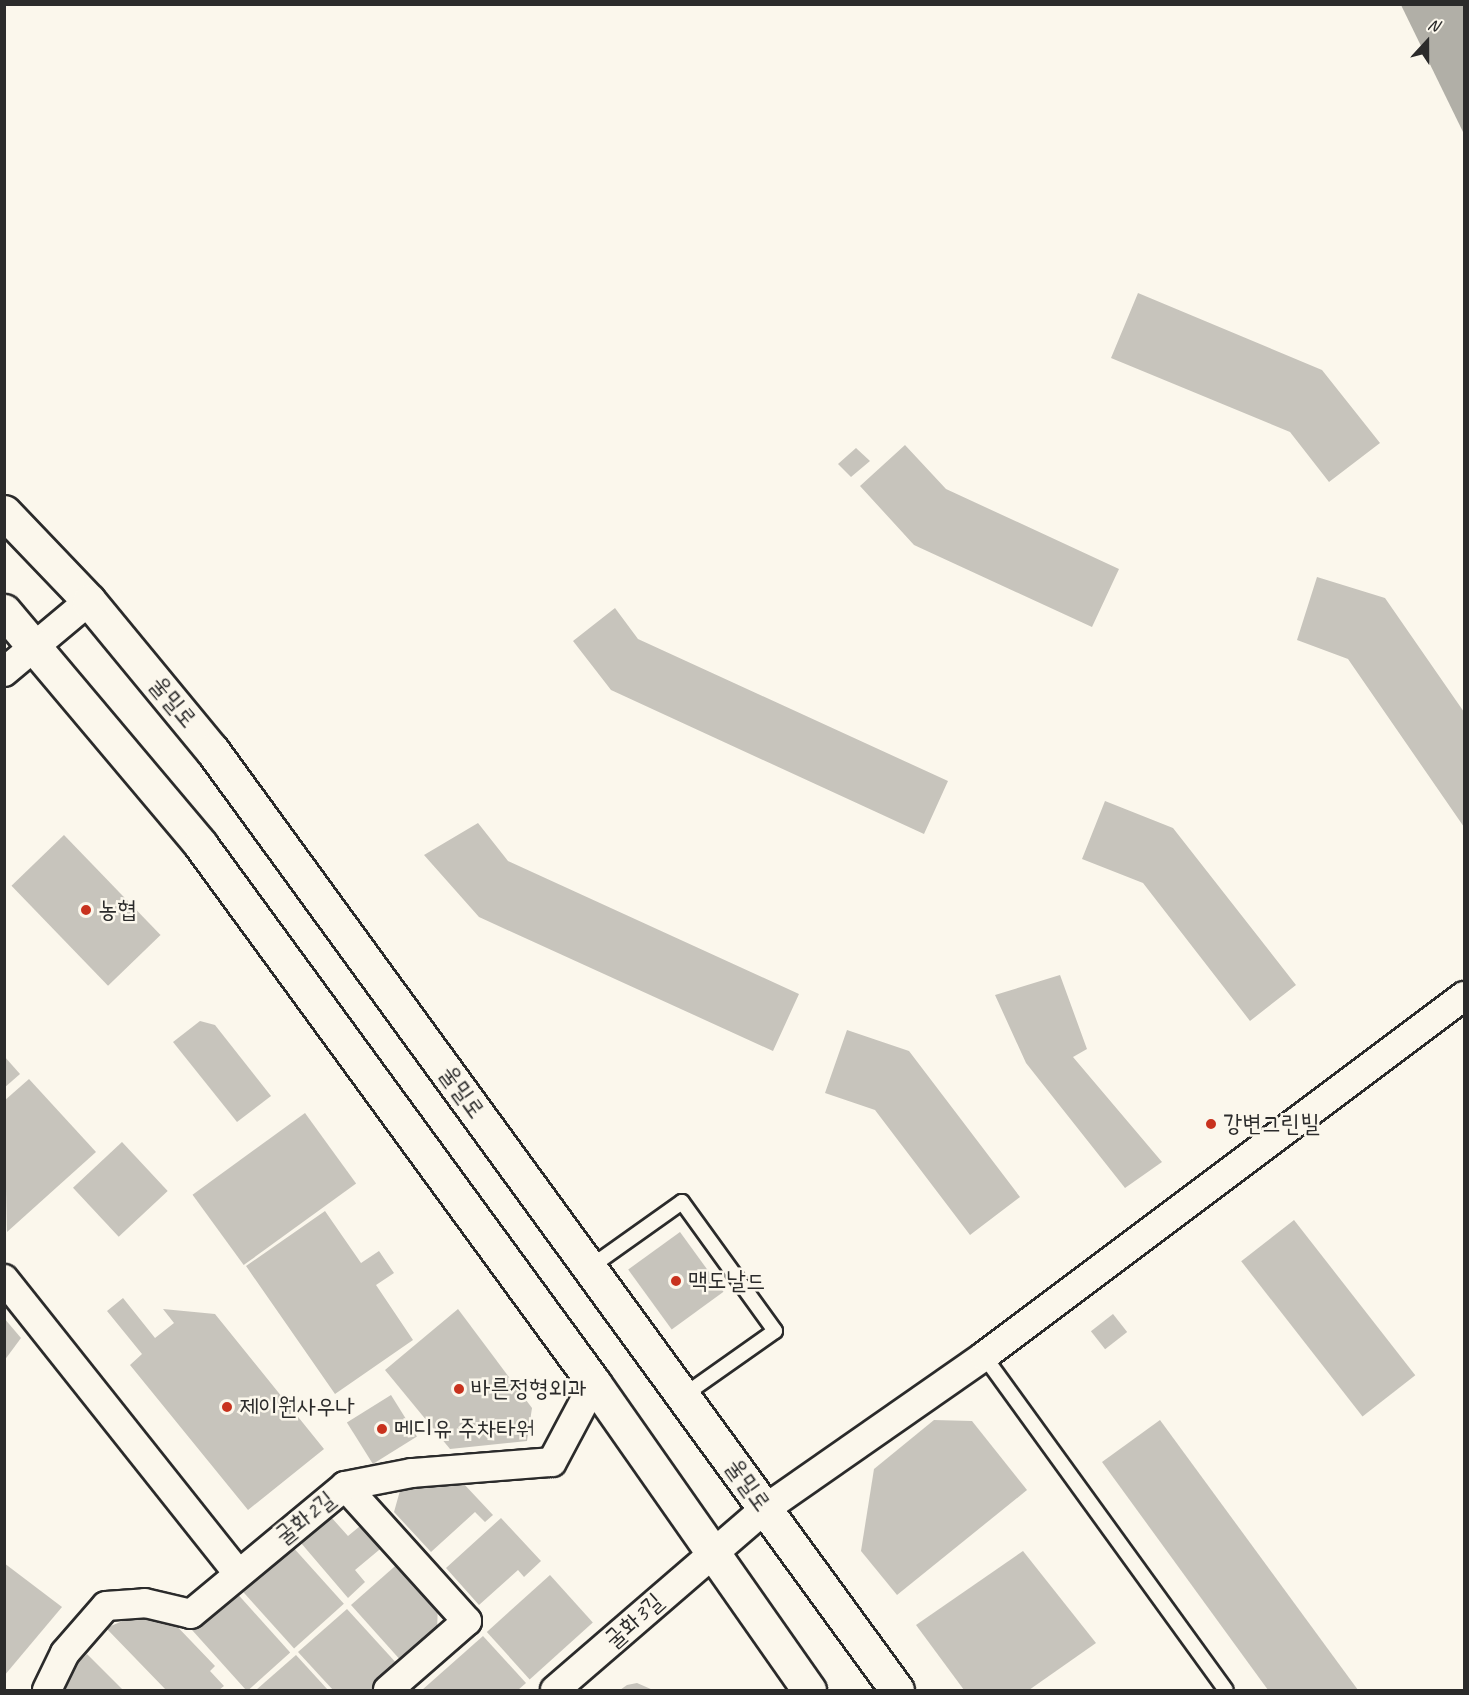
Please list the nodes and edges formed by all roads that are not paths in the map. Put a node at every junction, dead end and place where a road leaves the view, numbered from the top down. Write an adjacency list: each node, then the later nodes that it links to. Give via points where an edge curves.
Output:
1 (4, 512): 2 (main road, 울밀로)
2 (89, 601): 4 (street); 7 (main road, 울밀로, via 212,750 320,893)
3 (4, 611): 4 (main road)
4 (36, 645): 5 (street); 10 (main road, via 200,844)
5 (4, 672)
6 (1464, 996): 9 (street, 굴화3길)
7 (589, 1268): 11 (main road, 울밀로); 11 (lane, via 682,1202 689,1211 775,1331)
8 (4, 1279): 15 (street)
9 (984, 1356): 13 (street, 굴화3길); 21 (lane)
10 (594, 1383): 12 (street, via 552,1462 412,1473); 14 (main road)
11 (683, 1396): 13 (main road, 울밀로)
12 (345, 1486): 15 (street, 굴화2길); 17 (street, 굴화2길, via 467,1621)
13 (765, 1509): 14 (street, 굴화3길); 20 (main road, 울밀로)
14 (712, 1551): 18 (street, 굴화3길); 19 (main road)
15 (238, 1573): 16 (street, 굴화2길, via 191,1614 145,1603 106,1606 65,1653)
16 (47, 1690)
17 (388, 1690)
18 (555, 1690)
19 (809, 1690)
20 (897, 1690)
21 (1226, 1690)

